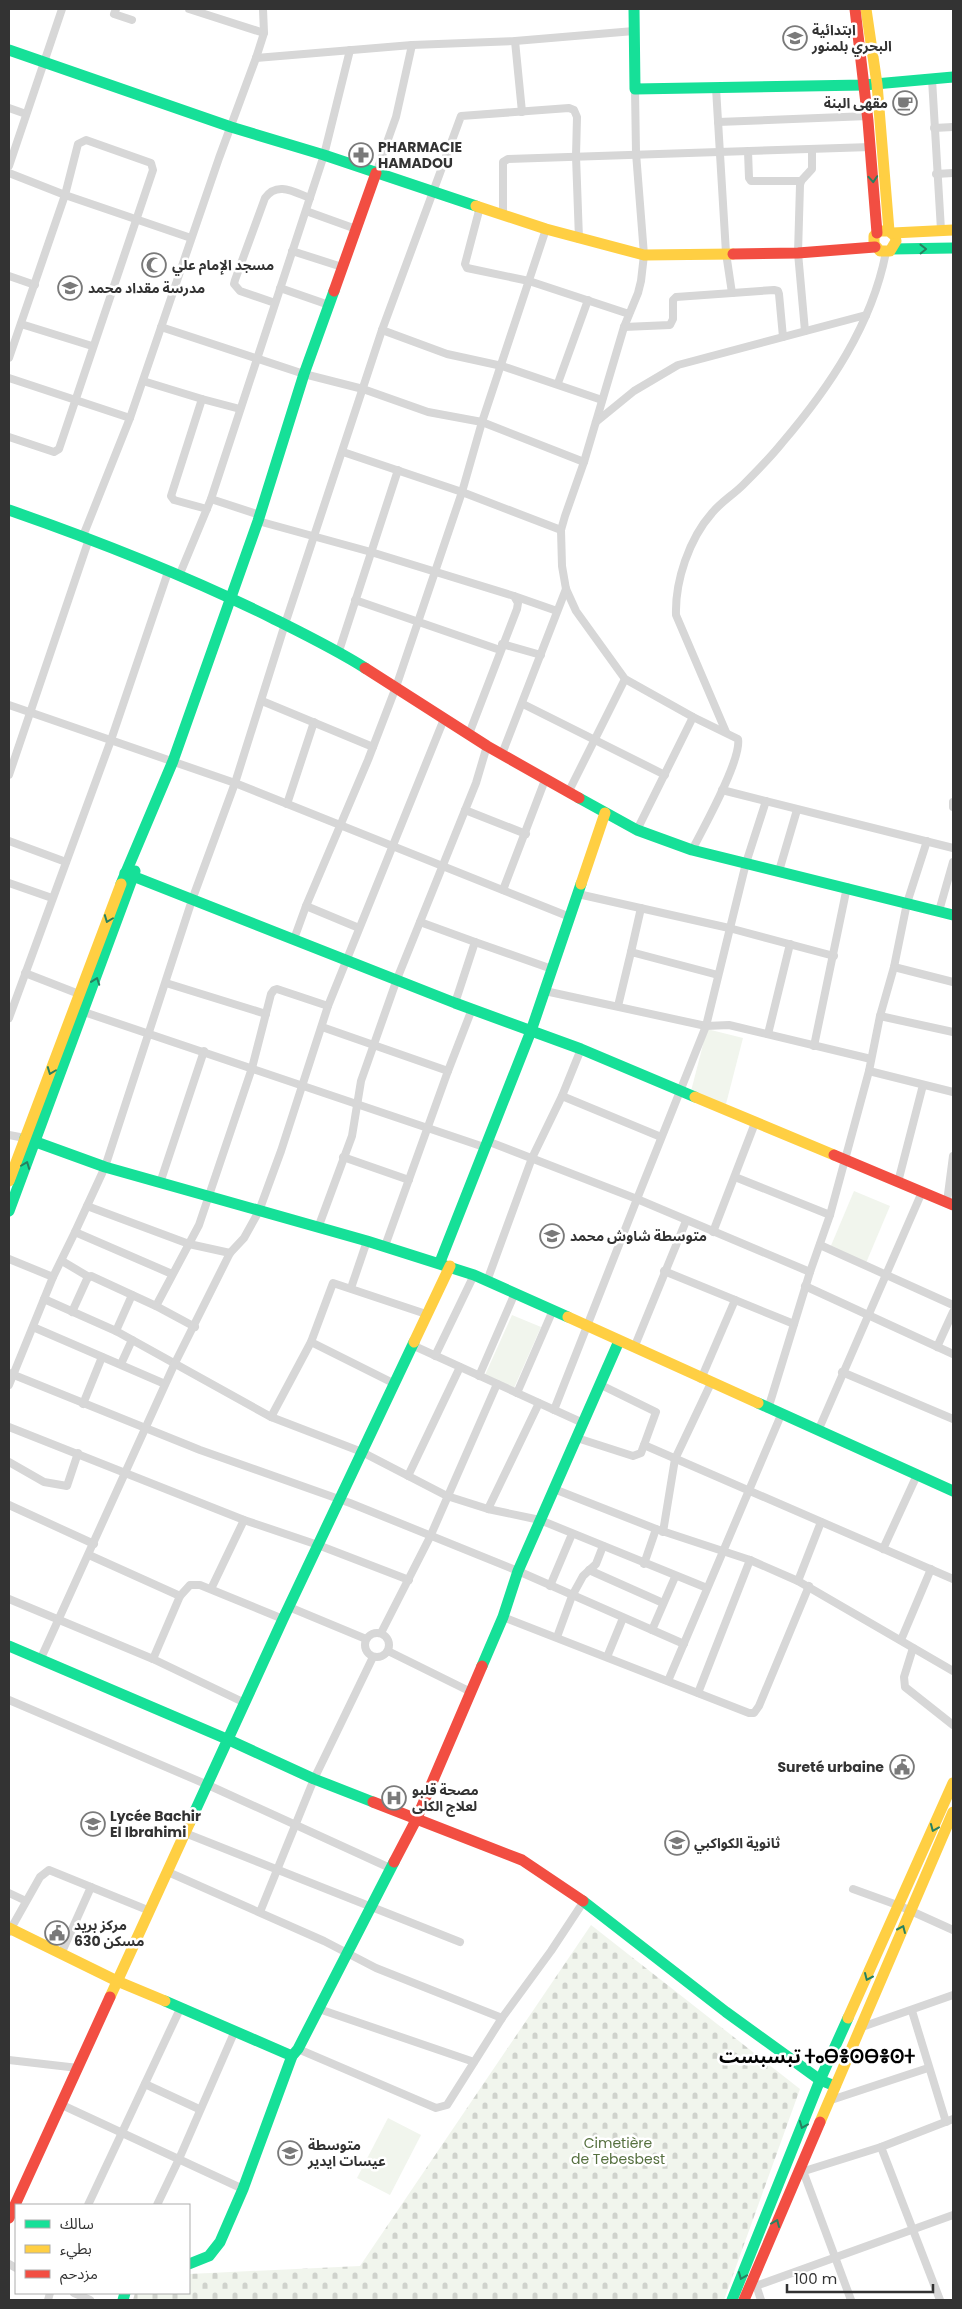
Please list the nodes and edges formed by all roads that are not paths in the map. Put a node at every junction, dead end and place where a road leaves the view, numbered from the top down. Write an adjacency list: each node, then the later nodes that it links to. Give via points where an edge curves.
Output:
1 (62, 9): 16 (street)
2 (116, 9): 8 (street, via 114,14)
3 (192, 9): 10 (street)
4 (263, 9): 10 (street)
5 (634, 9): 9 (street)
6 (855, 9): 20 (street)
7 (866, 9): 19 (street)
8 (132, 20)
9 (634, 31): 11 (street); 22 (street)
10 (264, 33): 15 (street)
11 (515, 41): 12 (street); 24 (street)
12 (412, 45): 14 (street); 40 (street, via 396,116)
13 (9, 50): 16 (street)
14 (350, 50): 15 (street); 36 (street)
15 (256, 58): 28 (street)
16 (43, 63): 25 (street); 28 (street)
17 (953, 77): 18 (street)
18 (932, 79): 19 (street); 30 (street)
19 (877, 84): 20 (street); 54 (street)
20 (864, 85): 21 (street); 26 (street)
21 (716, 88): 22 (street); 27 (street)
22 (635, 89): 35 (street)
23 (9, 108): 25 (street)
24 (522, 112): 37 (street, via 574,110 577,117); 44 (street, via 461,116)
25 (26, 114): 38 (street)
26 (868, 116): 27 (street); 31 (street)
27 (718, 122): 34 (street)
28 (231, 127): 36 (street); 56 (street)
29 (953, 127): 30 (street)
30 (934, 128): 42 (street)
31 (871, 147): 32 (street); 55 (street, one-way to 55)
32 (812, 149): 33 (street); 43 (street, via 812,169)
33 (748, 151): 34 (street); 43 (street, via 751,181)
34 (719, 152): 35 (street); 61 (street)
35 (636, 153): 37 (street); 63 (street)
36 (324, 155): 40 (street); 46 (street)
37 (576, 156): 49 (street, via 504,160); 57 (street)
38 (9, 166)
39 (9, 173): 45 (street)
40 (376, 173): 44 (street); 51 (street)
41 (953, 173): 42 (street)
42 (936, 174): 53 (street)
43 (801, 181): 62 (street)
44 (432, 192): 47 (street); 78 (street)
45 (65, 195): 50 (street); 50 (street, via 78,144 86,140 153,165); 67 (street)
46 (310, 198): 48 (street); 71 (street, via 280,188 270,190 235,280 234,284 240,291)
47 (480, 207): 49 (street); 66 (street, via 465,266)
48 (306, 211): 51 (street); 60 (street)
49 (503, 214): 52 (street)
50 (135, 219): 56 (street); 81 (street)
51 (356, 229): 64 (street)
52 (546, 230): 57 (street); 66 (street)
53 (947, 230): 54 (street)
54 (891, 232): 55 (street, via 882,230); 59 (street, via 896,241)
55 (876, 233): 59 (street, via 874,240)
56 (191, 238): 77 (street)
57 (579, 239): 63 (street)
58 (953, 248): 59 (street, one-way to 58)
59 (885, 249): 62 (street); 74 (street, via 873,300)
60 (292, 251): 64 (street); 68 (street)
61 (726, 253): 62 (street); 63 (street); 69 (street)
62 (798, 253): 79 (street)
63 (644, 255): 73 (street, via 638,294)
64 (342, 267): 72 (street)
65 (9, 276): 67 (street)
66 (530, 281): 70 (street); 84 (street)
67 (35, 285): 75 (street)
68 (280, 288): 71 (street); 72 (street)
69 (732, 293): 76 (street, via 676,296 672,300 670,325); 80 (street, via 778,291)
70 (588, 300): 73 (street); 88 (street)
71 (275, 303): 83 (street)
72 (329, 305): 85 (street)
73 (629, 314): 76 (street)
74 (866, 315): 79 (street); 131 (street, via 828,385 782,443 743,485 711,513 682,570 676,615)
75 (21, 324): 81 (street); 82 (street)
76 (624, 326): 92 (street)
77 (161, 327): 83 (street); 87 (street)
78 (382, 330): 84 (street, via 447,354); 89 (street)
79 (805, 331): 80 (street)
80 (783, 337): 96 (street, via 670,368 634,391)
81 (92, 346): 91 (street)
82 (9, 358)
83 (256, 358): 85 (street); 93 (street)
84 (502, 366): 88 (street); 95 (street)
85 (304, 374): 89 (street); 105 (street)
86 (9, 378): 91 (street)
87 (143, 382): 90 (street); 94 (street)
88 (558, 383): 92 (street)
89 (363, 389): 95 (street, via 428,412); 98 (street)
90 (202, 399): 93 (street); 103 (street, via 171,496 174,500)
91 (74, 400): 94 (street); 97 (street, via 56,452)
92 (602, 400): 96 (street)
93 (240, 409): 102 (street)
94 (130, 418): 107 (street)
95 (482, 422): 99 (street); 101 (street)
96 (596, 422): 99 (street)
97 (9, 437)
98 (343, 452): 100 (street); 108 (street)
99 (584, 462): 106 (street)
100 (398, 470): 101 (street); 109 (street)
101 (462, 492): 106 (street); 110 (street)
102 (211, 499): 103 (street); 105 (street)
103 (207, 509): 111 (street)
104 (9, 510): 107 (street)
105 (259, 518): 108 (street); 114 (street)
106 (561, 530): 112 (street)
107 (86, 537): 111 (street); 127 (street)
108 (314, 537): 109 (street); 118 (street)
109 (371, 552): 110 (street); 115 (street)
110 (435, 573): 113 (street); 117 (street)
111 (173, 574): 114 (street); 134 (street)
112 (566, 589): 116 (street); 122 (street, via 576,611)
113 (514, 596): 116 (street); 119 (street, via 517,609)
114 (230, 598): 118 (street); 138 (street)
115 (355, 600): 117 (street); 120 (street)
116 (557, 611): 121 (street)
117 (418, 622): 119 (street); 123 (street)
118 (285, 624): 120 (street); 124 (street)
119 (501, 647): 121 (street); 132 (street)
120 (339, 651): 123 (street)
121 (541, 655): 125 (street)
122 (625, 678): 128 (street); 133 (street)
123 (396, 687): 129 (street); 136 (street)
124 (262, 701): 130 (street); 142 (street)
125 (522, 704): 133 (street); 137 (street)
126 (9, 705): 127 (street)
127 (30, 712): 134 (street); 139 (street)
128 (693, 717): 131 (street); 140 (street)
129 (444, 719): 132 (street); 157 (street)
130 (314, 722): 136 (street); 147 (street)
131 (726, 732): 143 (street, via 738,740 739,747)
132 (469, 734): 135 (street)
133 (596, 738): 140 (street); 144 (street)
134 (111, 740): 138 (street); 160 (street)
135 (487, 746): 137 (street); 149 (street)
136 (373, 747): 152 (street)
137 (502, 754): 141 (street)
138 (173, 761): 142 (street); 165 (street)
139 (9, 775)
140 (665, 775): 153 (street)
141 (545, 780): 144 (street); 154 (street)
142 (235, 783): 147 (street); 171 (street)
143 (722, 790): 145 (street); 159 (street)
144 (569, 791): 151 (street)
145 (766, 801): 150 (street); 162 (street)
146 (953, 802): 148 (street)
147 (287, 804): 152 (street)
148 (953, 807)
149 (465, 810): 154 (street); 163 (street)
150 (797, 810): 156 (street); 164 (street)
151 (605, 813): 153 (street); 169 (street)
152 (340, 825): 157 (street); 173 (street)
153 (637, 830): 159 (street)
154 (526, 834): 168 (street)
155 (9, 841): 160 (street)
156 (927, 841): 158 (street); 172 (street)
157 (392, 847): 163 (street); 179 (street)
158 (953, 848)
159 (692, 850): 162 (street)
160 (66, 862): 170 (street)
161 (953, 862): 175 (street)
162 (746, 863): 164 (street); 180 (street)
163 (442, 866): 168 (street); 178 (street)
164 (780, 871): 167 (street)
165 (129, 875): 171 (street); 195 (street, one-way to 195); 200 (street, one-way to 165)
166 (9, 883): 170 (street)
167 (847, 888): 172 (street); 185 (street)
168 (503, 890): 177 (street)
169 (578, 894): 174 (street); 177 (street)
170 (52, 898): 189 (street)
171 (192, 900): 181 (street); 193 (street)
172 (907, 903): 175 (street); 187 (street)
173 (306, 906): 179 (street); 181 (street)
174 (641, 908): 180 (street); 184 (street)
175 (939, 911): 176 (street)
176 (953, 915)
177 (570, 917): 188 (street)
178 (420, 922): 182 (street); 191 (street)
179 (359, 928): 186 (street)
180 (729, 928): 183 (street); 190 (street)
181 (294, 939): 186 (street)
182 (475, 942): 188 (street); 196 (street)
183 (790, 944): 185 (street); 209 (street)
184 (632, 952): 190 (street); 198 (street)
185 (834, 956): 211 (street)
186 (346, 960): 191 (street); 197 (street)
187 (894, 967): 192 (street); 202 (street)
188 (552, 969): 194 (street)
189 (25, 972): 195 (street); 203 (street)
190 (718, 975): 204 (street)
191 (396, 979): 196 (street); 210 (street)
192 (953, 982)
193 (166, 983): 201 (street); 208 (street)
194 (545, 990): 198 (street); 206 (street)
195 (80, 994): 228 (street, one-way to 228)
196 (455, 1003): 199 (street)
197 (328, 1006): 201 (street, via 277,989 271,994); 205 (street)
198 (618, 1006): 204 (street)
199 (472, 1009): 206 (street); 216 (street)
200 (84, 1012): 208 (street); 228 (street)
201 (266, 1014): 215 (street)
202 (880, 1016): 207 (street); 214 (street)
203 (9, 1018)
204 (706, 1026): 209 (street, via 729,1025); 221 (street)
205 (322, 1028): 210 (street); 219 (street)
206 (531, 1031): 212 (street); 229 (street)
207 (953, 1032)
208 (149, 1034): 213 (street); 234 (street)
209 (768, 1034): 211 (street)
210 (374, 1046): 216 (street); 223 (street)
211 (814, 1046): 214 (street)
212 (581, 1049): 221 (street); 222 (street)
213 (204, 1051): 215 (street); 239 (street)
214 (871, 1059): 217 (street)
215 (252, 1068): 219 (street); 241 (street)
216 (448, 1071): 225 (street)
217 (868, 1071): 218 (street); 233 (street)
218 (923, 1084): 220 (street); 238 (street)
219 (301, 1086): 223 (street); 246 (street)
220 (953, 1092)
221 (681, 1093): 224 (street); 227 (street)
222 (562, 1096): 227 (street); 232 (street)
223 (355, 1104): 225 (street); 231 (street, via 352,1136)
224 (755, 1123): 233 (street); 235 (street)
225 (428, 1128): 229 (street); 236 (street)
226 (9, 1135): 228 (street)
227 (662, 1137): 242 (street)
228 (30, 1140): 234 (street); 237 (street); 245 (street, one-way to 228)
229 (485, 1144): 232 (street); 259 (street)
230 (953, 1156): 243 (street)
231 (343, 1157): 236 (street); 249 (street)
232 (532, 1158): 242 (street); 267 (street)
233 (845, 1159): 238 (street); 247 (street)
234 (105, 1167): 239 (street); 244 (street)
235 (735, 1177): 247 (street); 251 (street)
236 (409, 1180): 255 (street)
237 (9, 1181)
238 (898, 1182): 240 (street)
239 (160, 1183): 241 (street)
240 (922, 1192): 243 (street); 266 (street)
241 (208, 1196): 246 (street); 253 (street)
242 (637, 1199): 248 (street); 284 (street)
243 (950, 1203)
244 (87, 1206): 250 (street); 253 (street)
245 (9, 1211)
246 (259, 1211): 249 (street); 256 (street, via 244,1238)
247 (830, 1215): 254 (street)
248 (686, 1221): 251 (street); 260 (street)
249 (318, 1228): 252 (street)
250 (75, 1232): 258 (street); 262 (street)
251 (714, 1232): 261 (street)
252 (367, 1241): 255 (street); 269 (street)
253 (189, 1244): 256 (street); 262 (street)
254 (820, 1245): 261 (street); 266 (street)
255 (385, 1246): 259 (street)
256 (230, 1253): 283 (street)
257 (9, 1259): 264 (street)
258 (62, 1261): 264 (street); 265 (street)
259 (445, 1264): 263 (street); 279 (street)
260 (664, 1271): 273 (street); 291 (street)
261 (810, 1272): 268 (street)
262 (172, 1274): 275 (street)
263 (474, 1275): 267 (street); 293 (street)
264 (53, 1277): 272 (street)
265 (89, 1277): 271 (street); 277 (street)
266 (886, 1277): 274 (street); 280 (street)
267 (488, 1281): 270 (street)
268 (805, 1286): 280 (street); 281 (street)
269 (351, 1288): 279 (street); 288 (street, via 333,1283)
270 (515, 1293): 276 (street); 300 (street)
271 (132, 1295): 275 (street); 285 (street)
272 (44, 1299): 277 (street); 282 (street)
273 (735, 1300): 281 (street); 301 (street)
274 (953, 1305)
275 (156, 1306): 283 (street)
276 (552, 1310): 284 (street); 307 (street)
277 (72, 1312): 285 (street)
278 (953, 1312): 290 (street)
279 (426, 1314): 289 (street)
280 (867, 1316): 290 (street); 298 (street)
281 (794, 1324): 310 (street)
282 (33, 1327): 294 (street); 299 (street)
283 (194, 1327): 296 (street)
284 (588, 1327): 287 (street); 311 (street)
285 (116, 1331): 286 (street)
286 (132, 1340): 295 (street); 296 (street)
287 (619, 1341): 291 (street); 306 (street)
288 (311, 1342): 303 (street); 313 (street)
289 (412, 1346): 293 (street); 303 (street)
290 (937, 1347): 292 (street)
291 (634, 1348): 301 (street)
292 (953, 1354)
293 (435, 1356): 297 (street)
294 (102, 1357): 295 (street); 309 (street)
295 (122, 1364): 302 (street)
296 (174, 1365): 302 (street); 313 (street)
297 (460, 1367): 300 (street); 327 (street)
298 (842, 1372): 314 (street); 318 (street)
299 (11, 1373): 305 (street); 309 (street)
300 (479, 1376): 304 (street)
301 (706, 1381): 310 (street); 323 (street)
302 (165, 1384): 317 (street)
303 (395, 1384): 321 (street)
304 (497, 1384): 307 (street); 331 (street)
305 (9, 1385)
306 (601, 1385): 315 (street); 320 (street, via 656,1412)
307 (517, 1393): 308 (street)
308 (539, 1403): 311 (street); 334 (street)
309 (83, 1404): 317 (street)
310 (768, 1409): 312 (street)
311 (554, 1410): 315 (street)
312 (781, 1415): 318 (street); 329 (street)
313 (271, 1417): 321 (street)
314 (953, 1419)
315 (583, 1423): 319 (street)
316 (9, 1427): 322 (street)
317 (147, 1428): 325 (street); 332 (street)
318 (818, 1431): 326 (street)
319 (576, 1438): 320 (street, via 633,1456 641,1453); 328 (street)
320 (644, 1445): 323 (street)
321 (362, 1452): 327 (street); 332 (street)
322 (78, 1453): 324 (street, via 67,1486 44,1482); 325 (street)
323 (675, 1459): 329 (street); 338 (street)
324 (9, 1462)
325 (126, 1472): 335 (street); 341 (street)
326 (917, 1475): 330 (street); 344 (street)
327 (408, 1476): 331 (street)
328 (554, 1489): 336 (street); 338 (street)
329 (748, 1490): 337 (street); 345 (street)
330 (953, 1491)
331 (447, 1496): 334 (street); 340 (street)
332 (340, 1499): 340 (street); 342 (street)
333 (9, 1506): 341 (street)
334 (488, 1509): 336 (street)
335 (244, 1520): 342 (street); 359 (street)
336 (540, 1520): 339 (street); 351 (street)
337 (822, 1522): 344 (street); 355 (street)
338 (659, 1530): 345 (street); 348 (street)
339 (572, 1534): 343 (street); 356 (street)
340 (430, 1537): 351 (street); 354 (street)
341 (94, 1544): 346 (street)
342 (318, 1545): 354 (street); 364 (street)
343 (603, 1546): 348 (street); 350 (street, via 596,1564)
344 (883, 1548): 349 (street)
345 (723, 1550): 347 (street); 358 (street)
346 (89, 1555): 360 (street); 368 (street)
347 (750, 1560): 355 (street); 385 (street)
348 (644, 1564): 352 (street)
349 (931, 1569): 353 (street); 373 (street)
350 (589, 1570): 361 (street); 363 (street)
351 (518, 1571): 356 (street); 365 (street)
352 (675, 1577): 358 (street); 363 (street)
353 (953, 1579)
354 (409, 1580): 370 (street)
355 (798, 1581): 357 (street)
356 (550, 1586): 361 (street)
357 (809, 1586): 373 (street); 385 (street, via 754,1713)
358 (707, 1588): 374 (street)
359 (211, 1589): 360 (street, via 190,1585); 367 (street)
360 (180, 1596): 381 (street)
361 (572, 1596): 366 (street); 371 (street)
362 (9, 1599): 368 (street)
363 (663, 1603): 369 (street)
364 (289, 1607): 367 (street); 372 (street)
365 (503, 1617): 371 (street); 384 (street)
366 (623, 1618): 369 (street); 379 (street)
367 (283, 1619): 387 (street)
368 (59, 1620): 380 (street); 381 (street)
369 (652, 1630): 374 (street)
370 (381, 1634): 372 (street, via 372,1634); 377 (street, via 388,1639)
371 (558, 1637): 379 (street)
372 (366, 1639): 378 (street, via 366,1652)
373 (900, 1640): 376 (street)
374 (684, 1644): 383 (street)
375 (9, 1646): 380 (street)
376 (913, 1648): 382 (street); 388 (street, via 904,1677 905,1687)
377 (388, 1651): 378 (street, via 381,1657); 384 (street)
378 (373, 1657): 390 (street)
379 (607, 1657): 383 (street)
380 (41, 1658): 389 (street)
381 (153, 1659): 387 (street)
382 (953, 1670)
383 (668, 1681): 385 (street)
384 (471, 1692): 394 (street)
385 (698, 1693)
386 (9, 1700): 392 (street)
387 (245, 1703): 389 (street)
388 (953, 1725)
389 (230, 1740): 390 (street); 392 (street)
390 (314, 1780): 394 (street); 395 (street)
391 (953, 1783): 406 (street, one-way to 406)
392 (208, 1785): 395 (street); 396 (street)
393 (953, 1812): 406 (street)
394 (416, 1820): 397 (street); 404 (street, via 522,1860)
395 (295, 1823): 397 (street); 398 (street)
396 (185, 1833): 398 (street); 399 (street)
397 (390, 1868): 405 (street)
398 (276, 1871): 405 (street); 408 (street)
399 (168, 1872): 407 (street); 408 (street)
400 (91, 1887): 403 (street, via 50,1870 40,1876); 407 (street); 413 (street)
401 (852, 1889): 406 (street)
402 (9, 1893): 403 (street)
403 (26, 1901): 409 (street)
404 (584, 1901): 419 (street); 427 (street, via 726,2012)
405 (371, 1907): 411 (street); 412 (street)
406 (905, 1908): 410 (street); 420 (street, one-way to 406); 427 (street, one-way to 427)
407 (150, 1911): 414 (street)
408 (260, 1912): 412 (street)
409 (9, 1929): 413 (street)
410 (953, 1930)
411 (460, 1942)
412 (347, 1952): 417 (street); 419 (street, via 376,1968)
413 (61, 1954): 414 (street)
414 (117, 1981): 416 (street); 425 (street)
415 (953, 1995): 418 (street)
416 (180, 2009): 421 (street); 428 (street)
417 (318, 2009): 422 (street); 424 (street)
418 (912, 2011): 420 (street); 426 (street)
419 (502, 2018): 424 (street)
420 (859, 2028): 429 (street)
421 (234, 2033): 422 (street); 432 (street)
422 (295, 2053): 424 (street, via 436,2108 447,2105); 438 (street)
423 (9, 2060): 425 (street)
424 (474, 2062)
425 (78, 2068): 431 (street)
426 (928, 2068): 430 (street); 433 (street)
427 (820, 2080): 429 (street); 449 (street, one-way to 449)
428 (145, 2084): 432 (street); 434 (street)
429 (834, 2086): 430 (street)
430 (828, 2101): 437 (street)
431 (62, 2105): 434 (street); 439 (street)
432 (199, 2109): 436 (street)
433 (949, 2121): 435 (street)
434 (123, 2132): 436 (street); 440 (street)
435 (881, 2147): 437 (street); 443 (street)
436 (179, 2159): 438 (street); 441 (street)
437 (800, 2172): 444 (street); 446 (street, one-way to 437)
438 (243, 2189): 445 (street, via 220,2242 209,2256)
439 (18, 2204)
440 (88, 2204)
441 (157, 2204)
442 (953, 2215): 443 (street)
443 (913, 2230): 444 (street); 453 (street)
444 (834, 2257): 446 (street); 452 (street)
445 (190, 2264)
446 (754, 2282): 450 (street); 451 (street)
447 (76, 2294): 448 (street)
448 (90, 2300)
449 (732, 2300)
450 (744, 2300)
451 (761, 2300)
452 (851, 2300)
453 (940, 2300)

